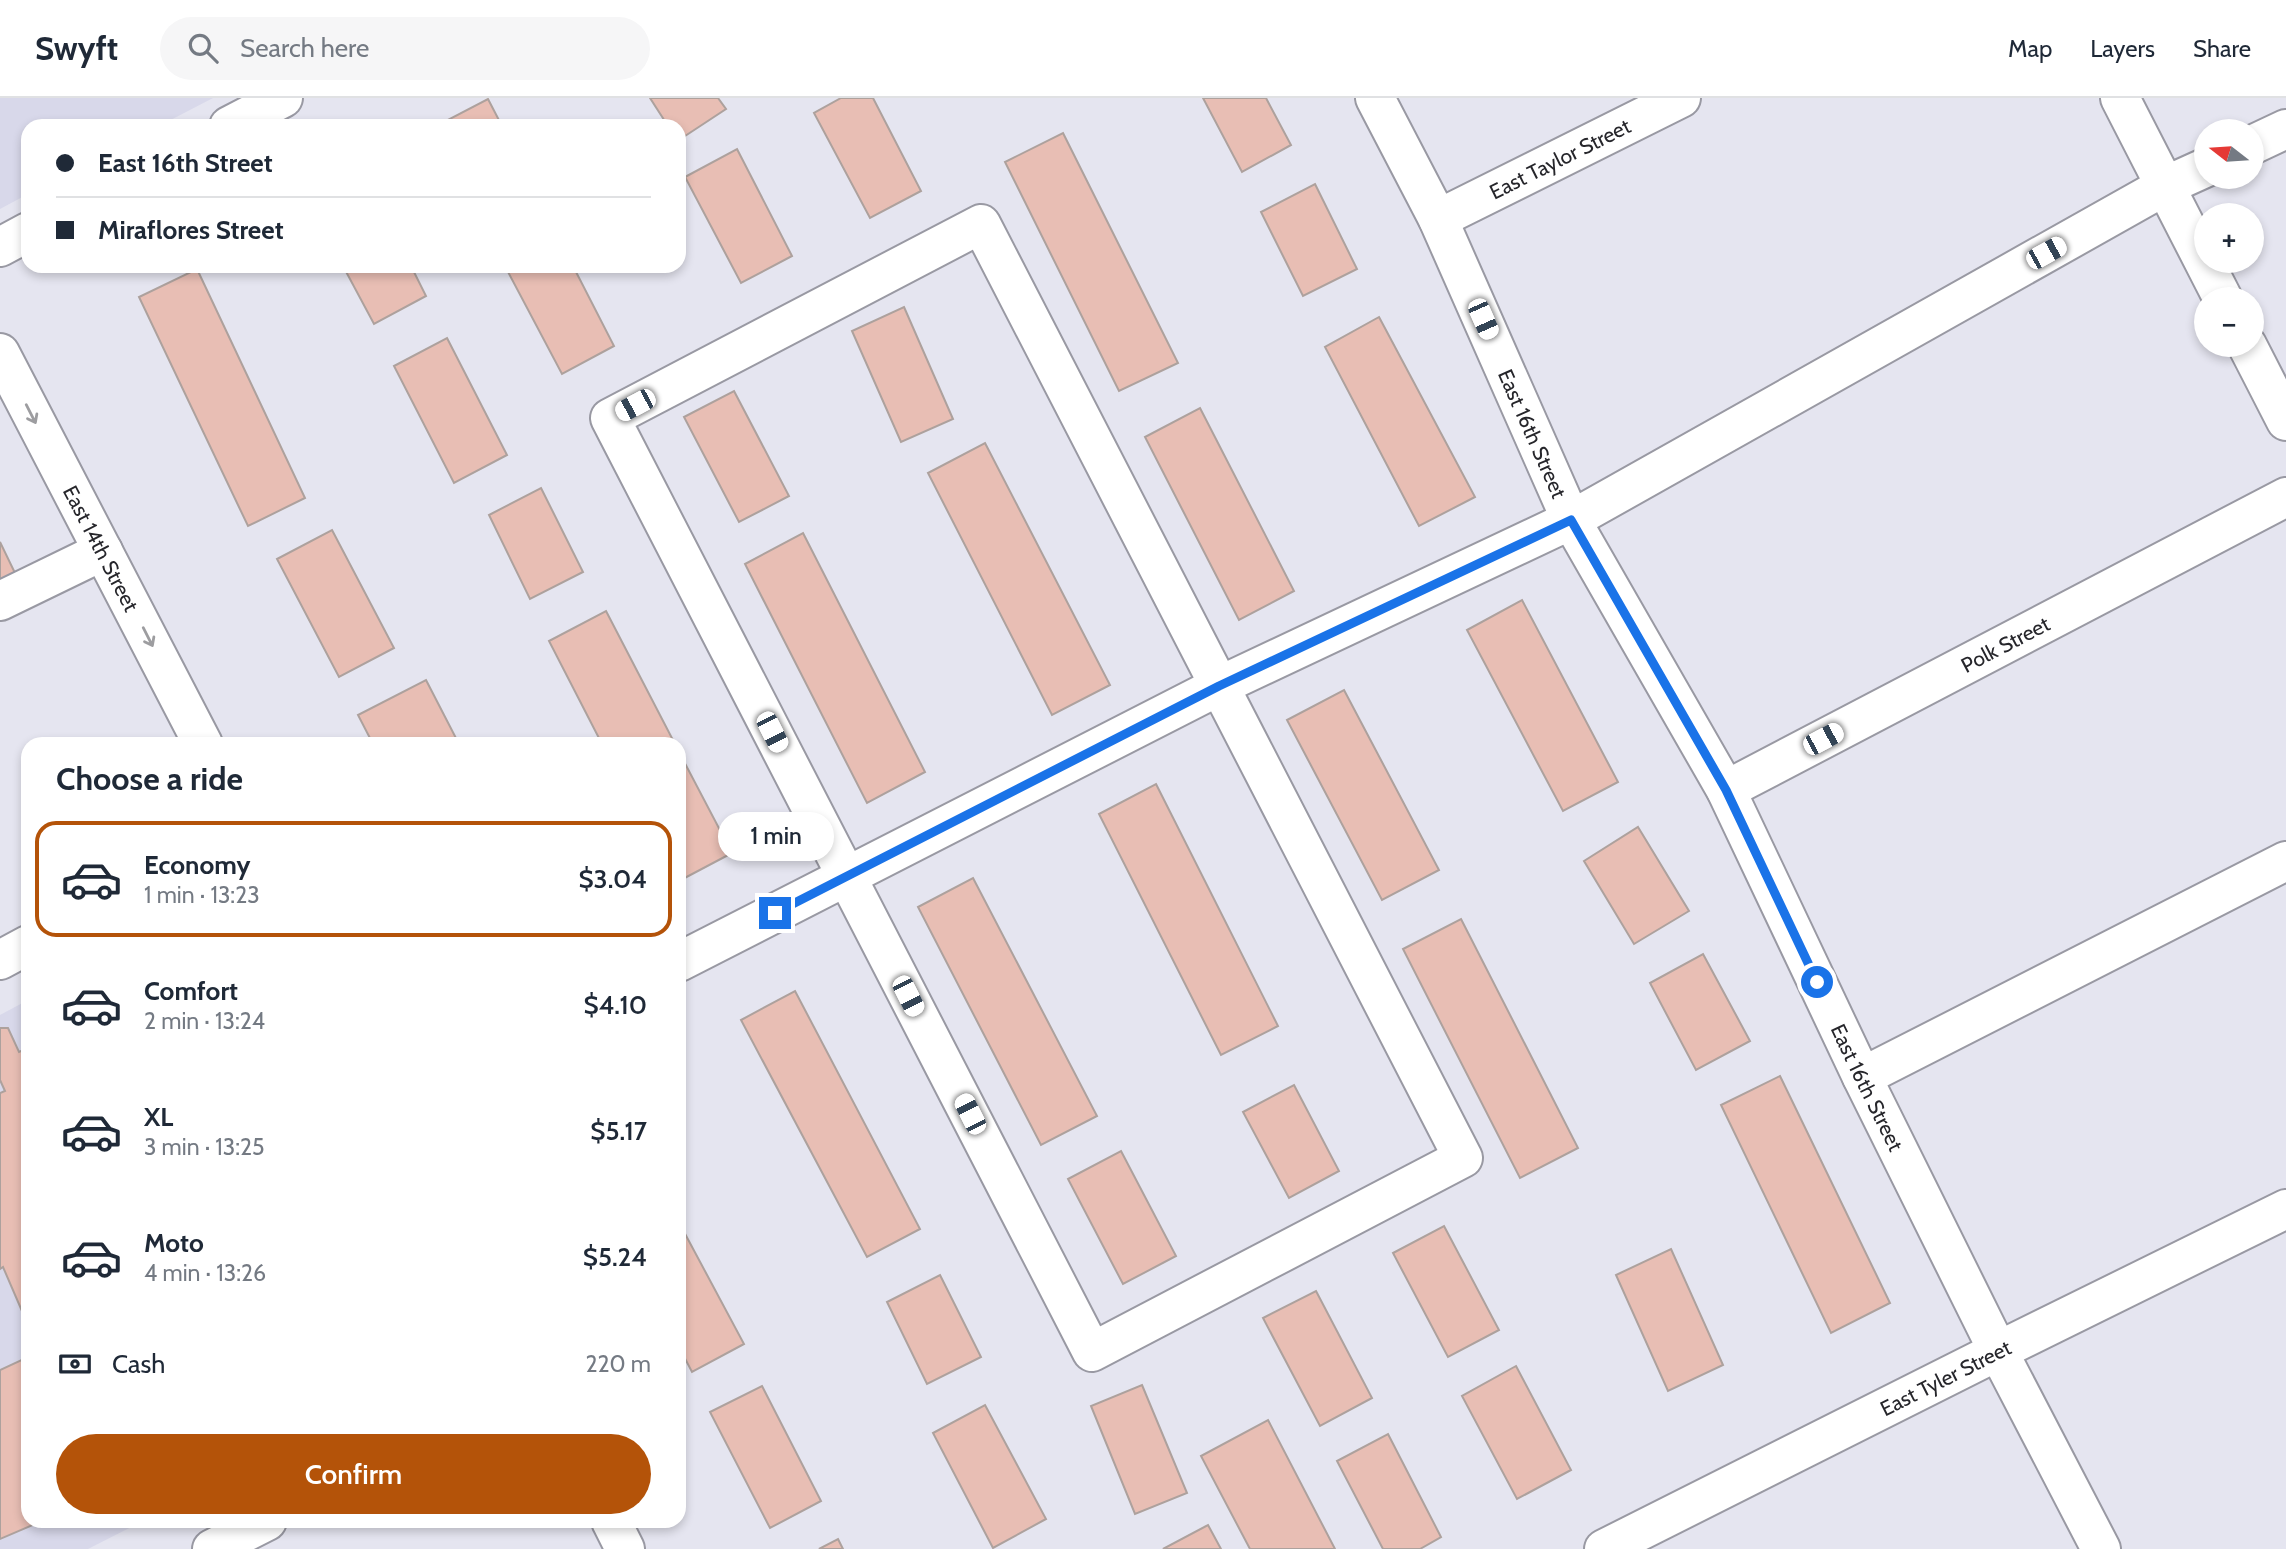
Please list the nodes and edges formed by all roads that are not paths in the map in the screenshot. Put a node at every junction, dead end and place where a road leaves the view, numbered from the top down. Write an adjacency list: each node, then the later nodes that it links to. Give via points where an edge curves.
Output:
1 (283, 98): 5 (street)
2 (1375, 98): 10 (street, East 16th Street)
3 (1681, 98): 10 (street, East Taylor Street)
4 (2120, 98): 9 (street)
5 (242, 119)
6 (2286, 129): 7 (street)
7 (2264, 139)
8 (2194, 173): 9 (street)
9 (2165, 187): 13 (street); 18 (street)
10 (1438, 219): 18 (street, East 16th Street)
11 (21, 236): 12 (street)
12 (0, 247)
13 (2217, 287)
14 (0, 353): 19 (street, East 14th Street, one-way to 19)
15 (2253, 357): 16 (street)
16 (2286, 421)
17 (2286, 497): 23 (street, Polk Street)
18 (1571, 520): 21 (street); 23 (street, East 16th Street)
19 (103, 551): 20 (street); 22 (street, East 14th Street, one-way to 22)
20 (0, 601)
21 (1219, 686): 25 (street); 25 (street, via 981,224 610,418); 25 (street, via 1463,1158 1092,1352)
22 (199, 737)
23 (1726, 790): 29 (street, East 16th Street)
24 (2286, 861): 29 (street)
25 (847, 877): 27 (street)
26 (21, 949): 28 (street)
27 (686, 958)
28 (0, 960)
29 (1862, 1077): 31 (street, East 16th Street)
30 (2286, 1209): 31 (street, East Tyler Street)
31 (1998, 1351): 36 (street, East Tyler Street); 37 (street, East 16th Street)
32 (253, 1528): 34 (street)
33 (614, 1528): 35 (street)
34 (212, 1549)
35 (625, 1549)
36 (1604, 1549)
37 (2101, 1549)

